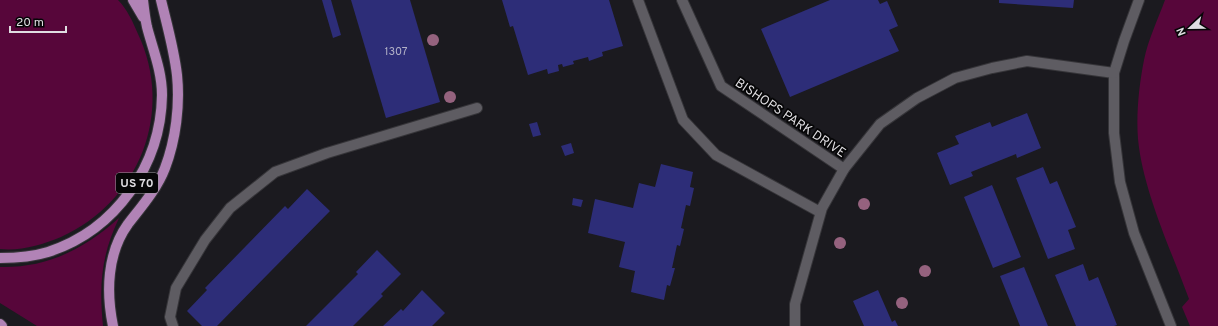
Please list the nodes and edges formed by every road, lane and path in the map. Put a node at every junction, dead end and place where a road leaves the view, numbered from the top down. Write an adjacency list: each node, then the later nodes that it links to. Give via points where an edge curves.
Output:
1 (133, 0): 7 (main road, US 70)
2 (143, 0): 7 (main road)
3 (162, 0): 13 (main road, via 177,75 172,142 165,169 153,191 120,237 116,248 110,267 109,295)
4 (638, 0): 11 (street, via 683,120 716,154)
5 (682, 0): 10 (street, BISHOPS PARK DRIVE, via 720,86)
6 (1139, 0): 8 (street)
7 (147, 26): 12 (main road, US 70, via 157,57 162,95 156,139 141,176 130,193 109,215 77,239 48,252)
8 (1114, 73): 10 (street, via 1027,61 956,78 917,98 880,124); 16 (street, via 1114,133 1120,182 1134,233)
9 (477, 108): 14 (street, via 327,153 275,172 230,208 205,240 176,288 170,317)
10 (844, 170): 11 (street)
11 (820, 212): 15 (street, via 795,304)
12 (0, 258)
13 (113, 326)
14 (173, 326)
15 (795, 326)
16 (1171, 326)

